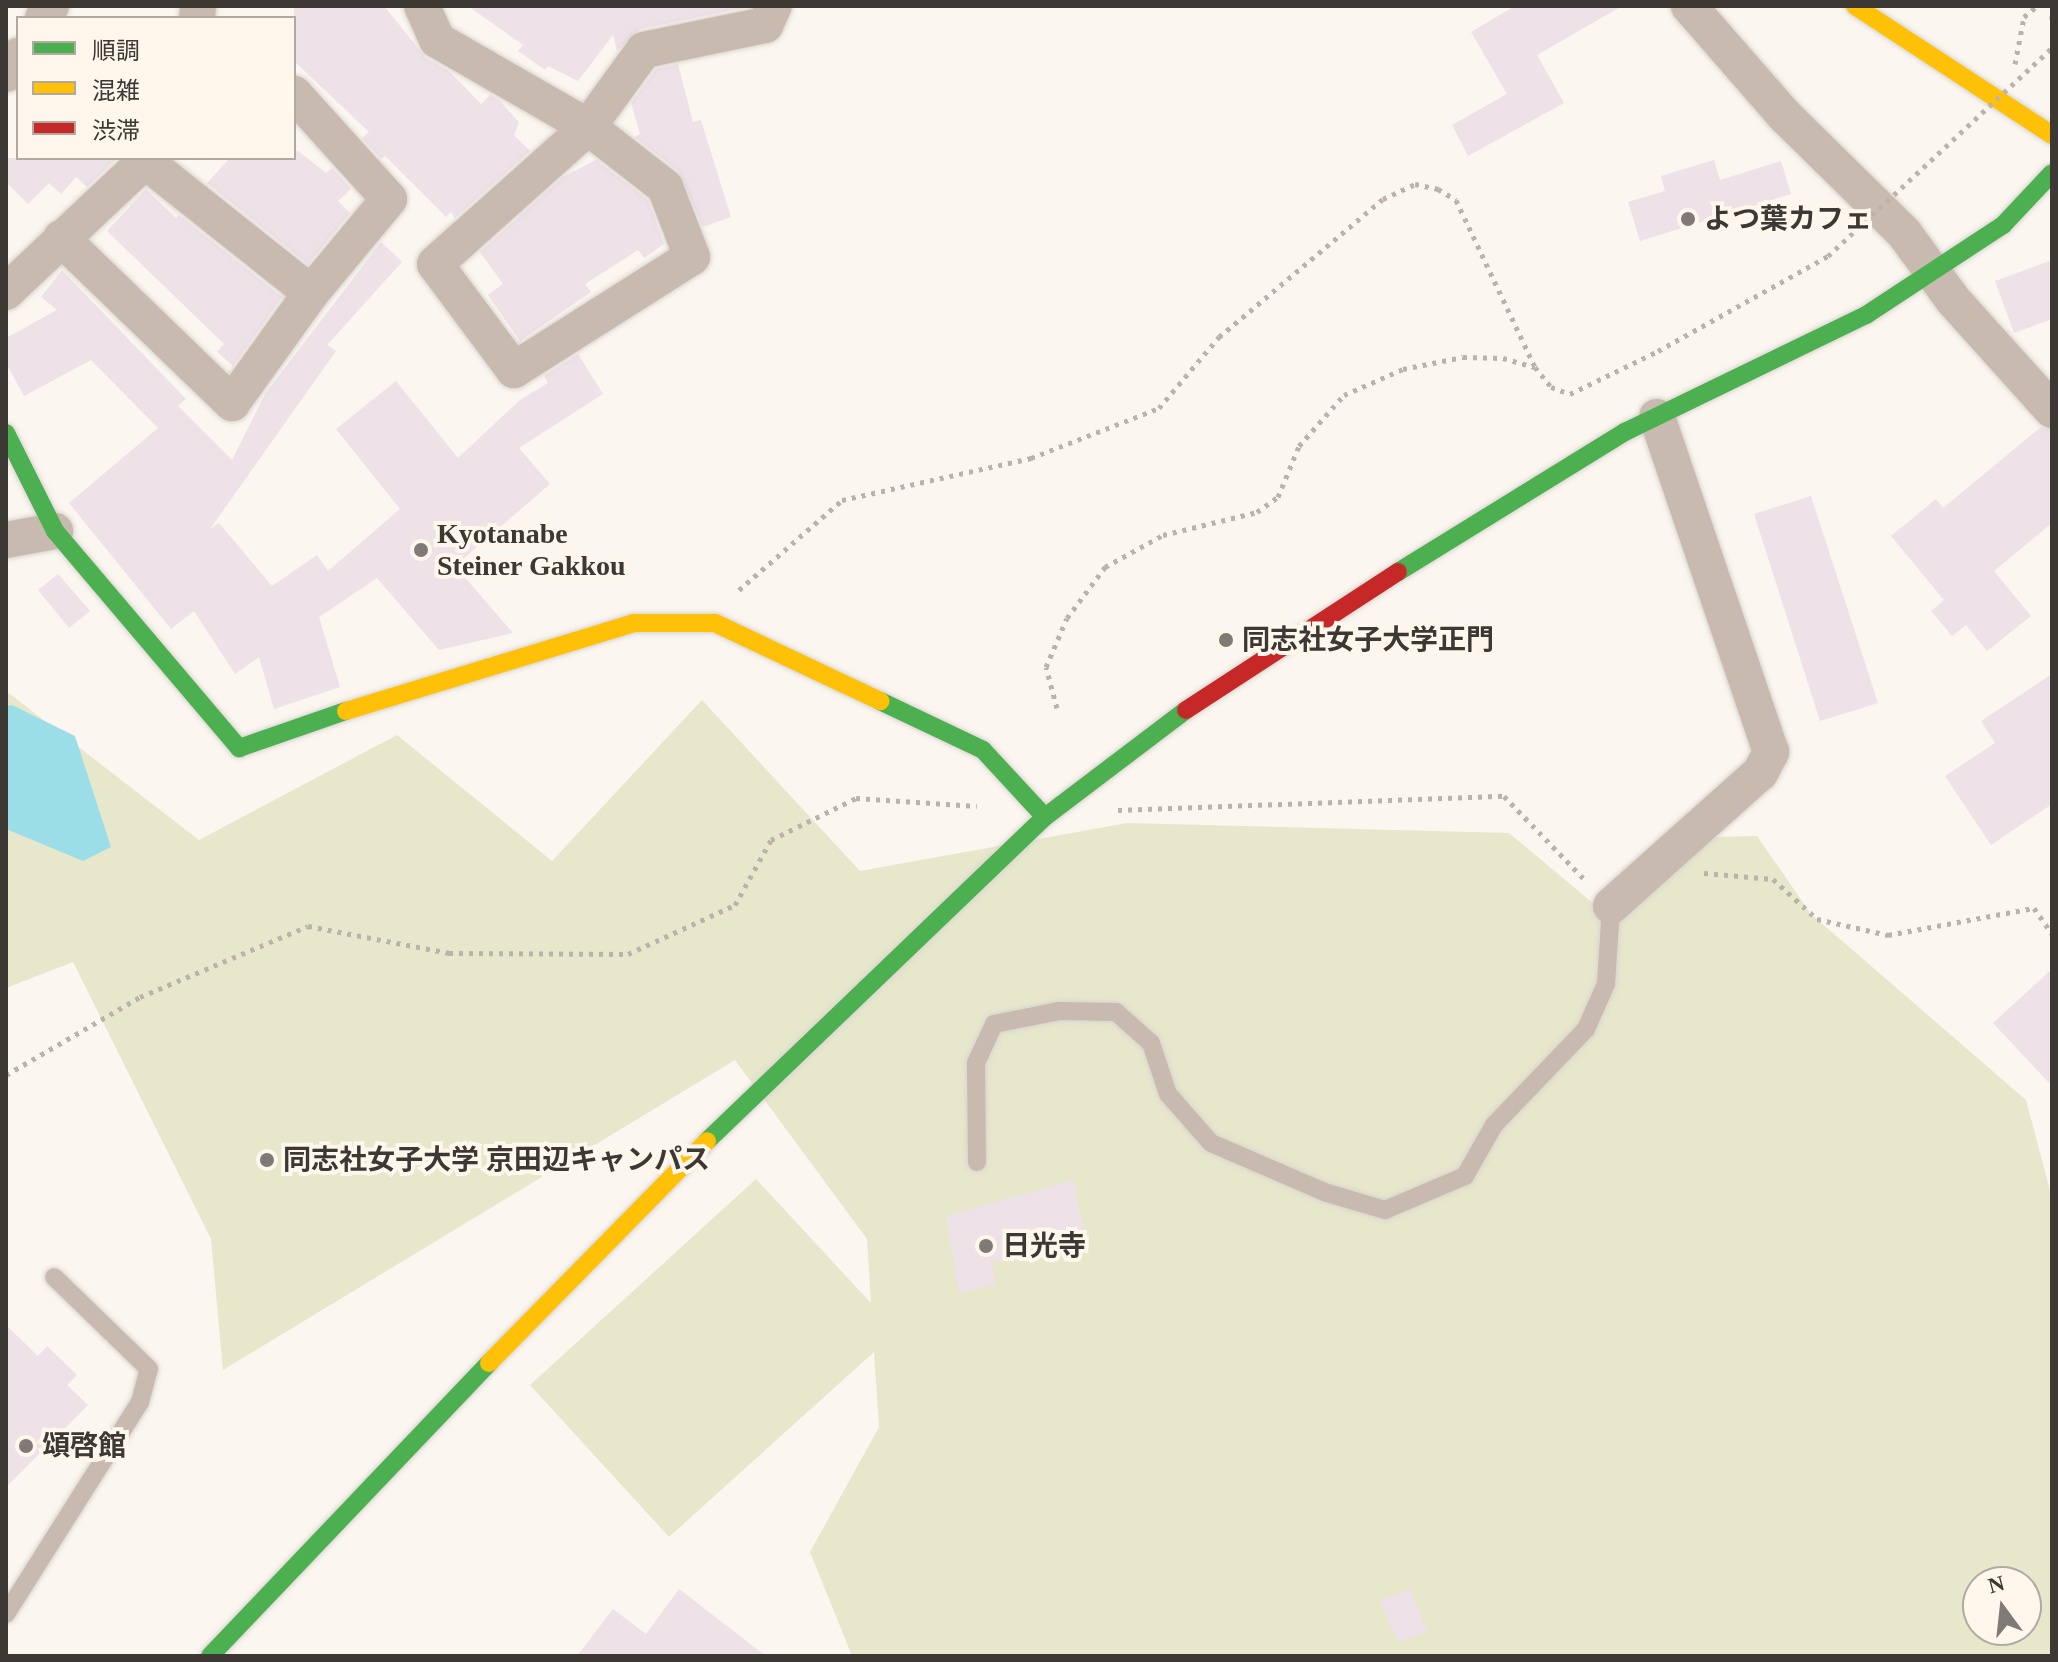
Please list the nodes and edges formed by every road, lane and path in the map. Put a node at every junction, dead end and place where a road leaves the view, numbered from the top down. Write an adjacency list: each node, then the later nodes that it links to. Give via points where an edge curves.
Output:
1 (422, 6): 9 (street, via 437,40)
2 (774, 6): 9 (street, via 765,25 644,50)
3 (1689, 6): 13 (street, via 1784,115)
4 (1855, 6): 10 (street)
5 (2037, 6): 7 (path, via 2024,17)
6 (2052, 48): 16 (path, bridge, via 1828,256 1570,394 1551,387)
7 (2015, 65)
8 (296, 96): 15 (street, via 389,199)
9 (588, 127): 9 (street, via 665,187 692,257 514,370 435,264)
10 (2052, 135)
11 (2052, 173): 13 (street, via 2003,225)
12 (61, 238): 14 (street); 15 (street, via 145,161); 15 (street, via 232,403)
13 (1935, 271): 17 (street, via 1953,300); 18 (street, via 1866,315)
14 (6, 292)
15 (311, 293)
16 (1535, 367): 22 (path, via 1456,200 1415,184 1383,199 1231,327 1159,408 1031,458 842,500 741,587); 23 (path, via 1463,357 1403,369 1344,395 1299,446 1278,497 1257,512 1163,535 1105,567 1067,618 1046,667)
17 (2052, 410)
18 (1657, 417): 26 (street, via 1280,644 1119,757); 27 (street, via 1771,752 1760,773)
19 (6, 433): 20 (street)
20 (55, 531): 21 (street); 22 (street, via 239,748 633,623)
21 (6, 540)
22 (715, 623): 26 (street, via 983,750)
23 (1057, 708)
24 (977, 806): 30 (path, via 856,798 771,840 735,905 628,954 449,953 308,926 140,997)
25 (1112, 810): 28 (path, via 1504,796)
26 (1045, 817): 34 (street, via 626,1219)
27 (1667, 857): 28 (street); 29 (path, via 1710,876 1773,879 1817,919 1888,935 2034,908)
28 (1611, 906): 31 (lane, via 1606,984 1586,1029 1494,1125 1465,1176 1385,1210 1324,1192 1211,1143 1168,1094 1151,1043 1116,1012 1059,1011 994,1024 976,1063)
29 (2052, 934)
30 (6, 1075)
31 (977, 1162)
32 (54, 1277): 33 (lane, via 149,1369 140,1402)
33 (6, 1614)
34 (210, 1656)

